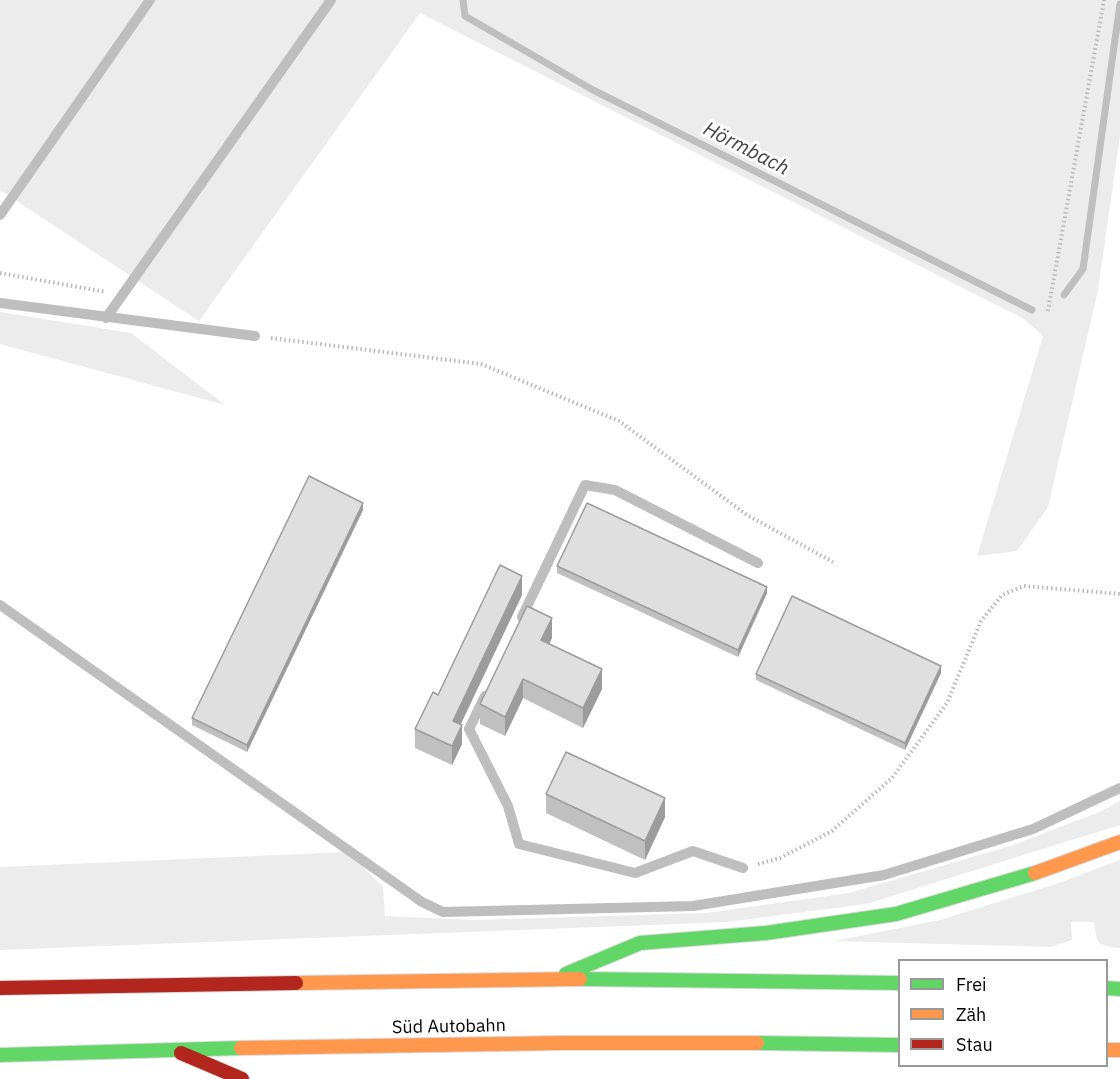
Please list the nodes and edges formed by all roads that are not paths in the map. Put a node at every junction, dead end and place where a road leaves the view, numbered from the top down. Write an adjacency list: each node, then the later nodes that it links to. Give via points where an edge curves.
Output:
1 (150, 0): 3 (lane)
2 (331, 0): 5 (lane)
3 (0, 215)
4 (0, 303): 5 (lane)
5 (106, 318): 6 (lane)
6 (255, 336)
7 (758, 562): 9 (lane, via 615,490 585,485)
8 (0, 605): 11 (lane, via 422,902 443,912 693,906 884,875 1033,830)
9 (520, 623)
10 (489, 687): 13 (lane, via 469,729 508,806 519,844 635,873 693,852)
11 (1120, 788)
12 (1120, 842): 14 (highway, via 1046,870 896,914 765,933 640,943)
13 (743, 868)
14 (553, 979): 15 (highway); 16 (highway)
15 (898, 982)
16 (0, 988)
17 (898, 1046): 18 (highway, Süd Autobahn, via 715,1042)
18 (171, 1049): 19 (highway, Süd Autobahn); 20 (highway)
19 (0, 1055)
20 (242, 1079)

